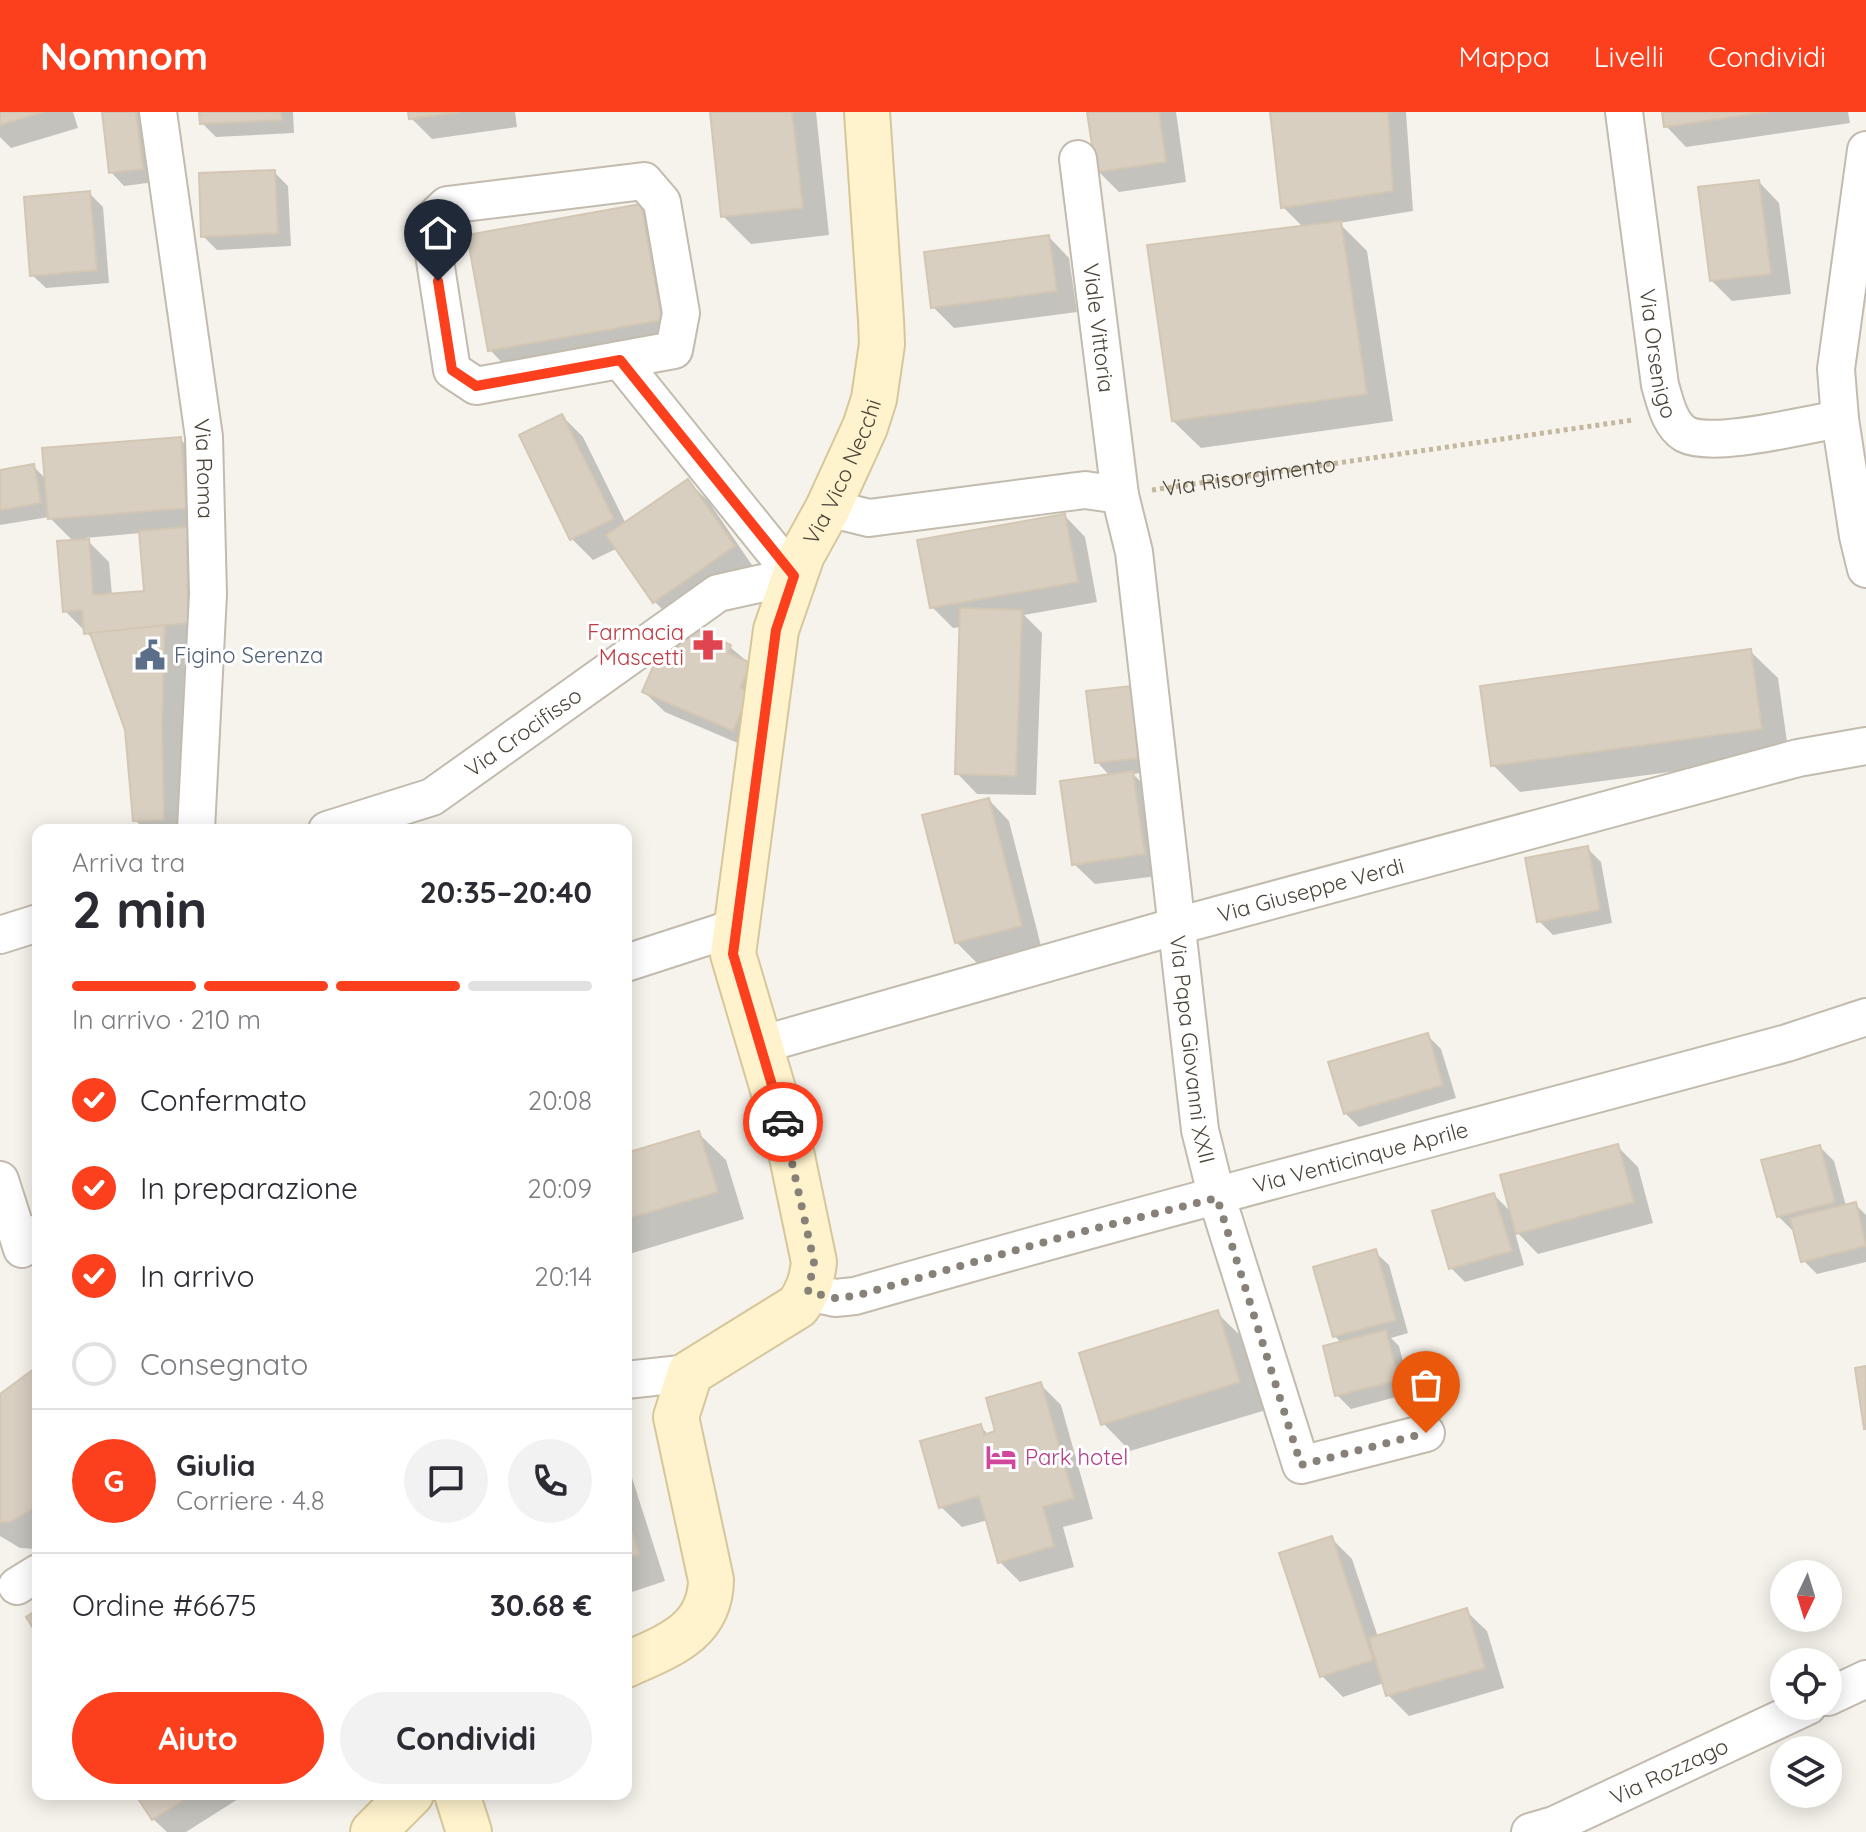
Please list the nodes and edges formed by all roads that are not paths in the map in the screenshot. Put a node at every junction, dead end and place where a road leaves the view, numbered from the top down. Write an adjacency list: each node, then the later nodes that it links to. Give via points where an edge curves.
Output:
1 (158, 112): 13 (street, Via Roma, via 204,437 208,594)
2 (867, 112): 9 (street, Via Vico Necchi, via 882,344 865,427)
3 (1624, 112): 7 (street, Via Orsenigo, via 1660,385 1669,414 1684,433 1705,439)
4 (1866, 150): 7 (street, via 1836,369)
5 (1078, 159): 8 (street, Viale Vittoria)
6 (620, 360): 6 (street, via 476,386 452,370 429,222 447,205 644,181 662,202 681,313 674,350); 11 (street)
7 (1840, 419): 10 (street)
8 (1120, 495): 9 (street, via 1085,490 869,518); 16 (street, Via Papa Giovanni XXII, via 1134,552)
9 (828, 508): 11 (street, Via Vico Necchi)
10 (1863, 545)
11 (794, 576): 14 (street, Via Crocifisso, via 718,593 432,797); 17 (street, Via Vico Necchi, via 776,630)
12 (1866, 746): 16 (street, Via Giuseppe Verdi, via 1798,758)
13 (196, 824)
14 (346, 824)
15 (32, 925): 18 (street)
16 (1177, 926): 21 (street, Via Giuseppe Verdi); 23 (street, Via Papa Giovanni XXII, via 1200,1130)
17 (737, 927): 19 (street); 21 (street, Via Vico Necchi, via 733,954)
18 (0, 935)
19 (632, 961)
20 (1866, 1017): 23 (street, Via Venticinque Aprile)
21 (760, 1045): 25 (street, Via Vico Necchi, via 790,1147 814,1262)
22 (0, 1180): 24 (street)
23 (1217, 1198): 25 (street, Via Venticinque Aprile, via 855,1296); 28 (street, Via Papa Giovanni XXII, via 1301,1465)
24 (30, 1241)
25 (808, 1292): 26 (street, via 784,1316)
26 (690, 1373): 27 (street); 29 (street, via 676,1417 711,1596 679,1641)
27 (632, 1379)
28 (1426, 1433)
29 (632, 1662)
30 (1866, 1679): 31 (street)
31 (1842, 1690)
32 (1778, 1720): 37 (street, Via Rozzago)
33 (405, 1800): 35 (street)
34 (459, 1800): 36 (street)
35 (373, 1832)
36 (469, 1832)
37 (1530, 1832)

